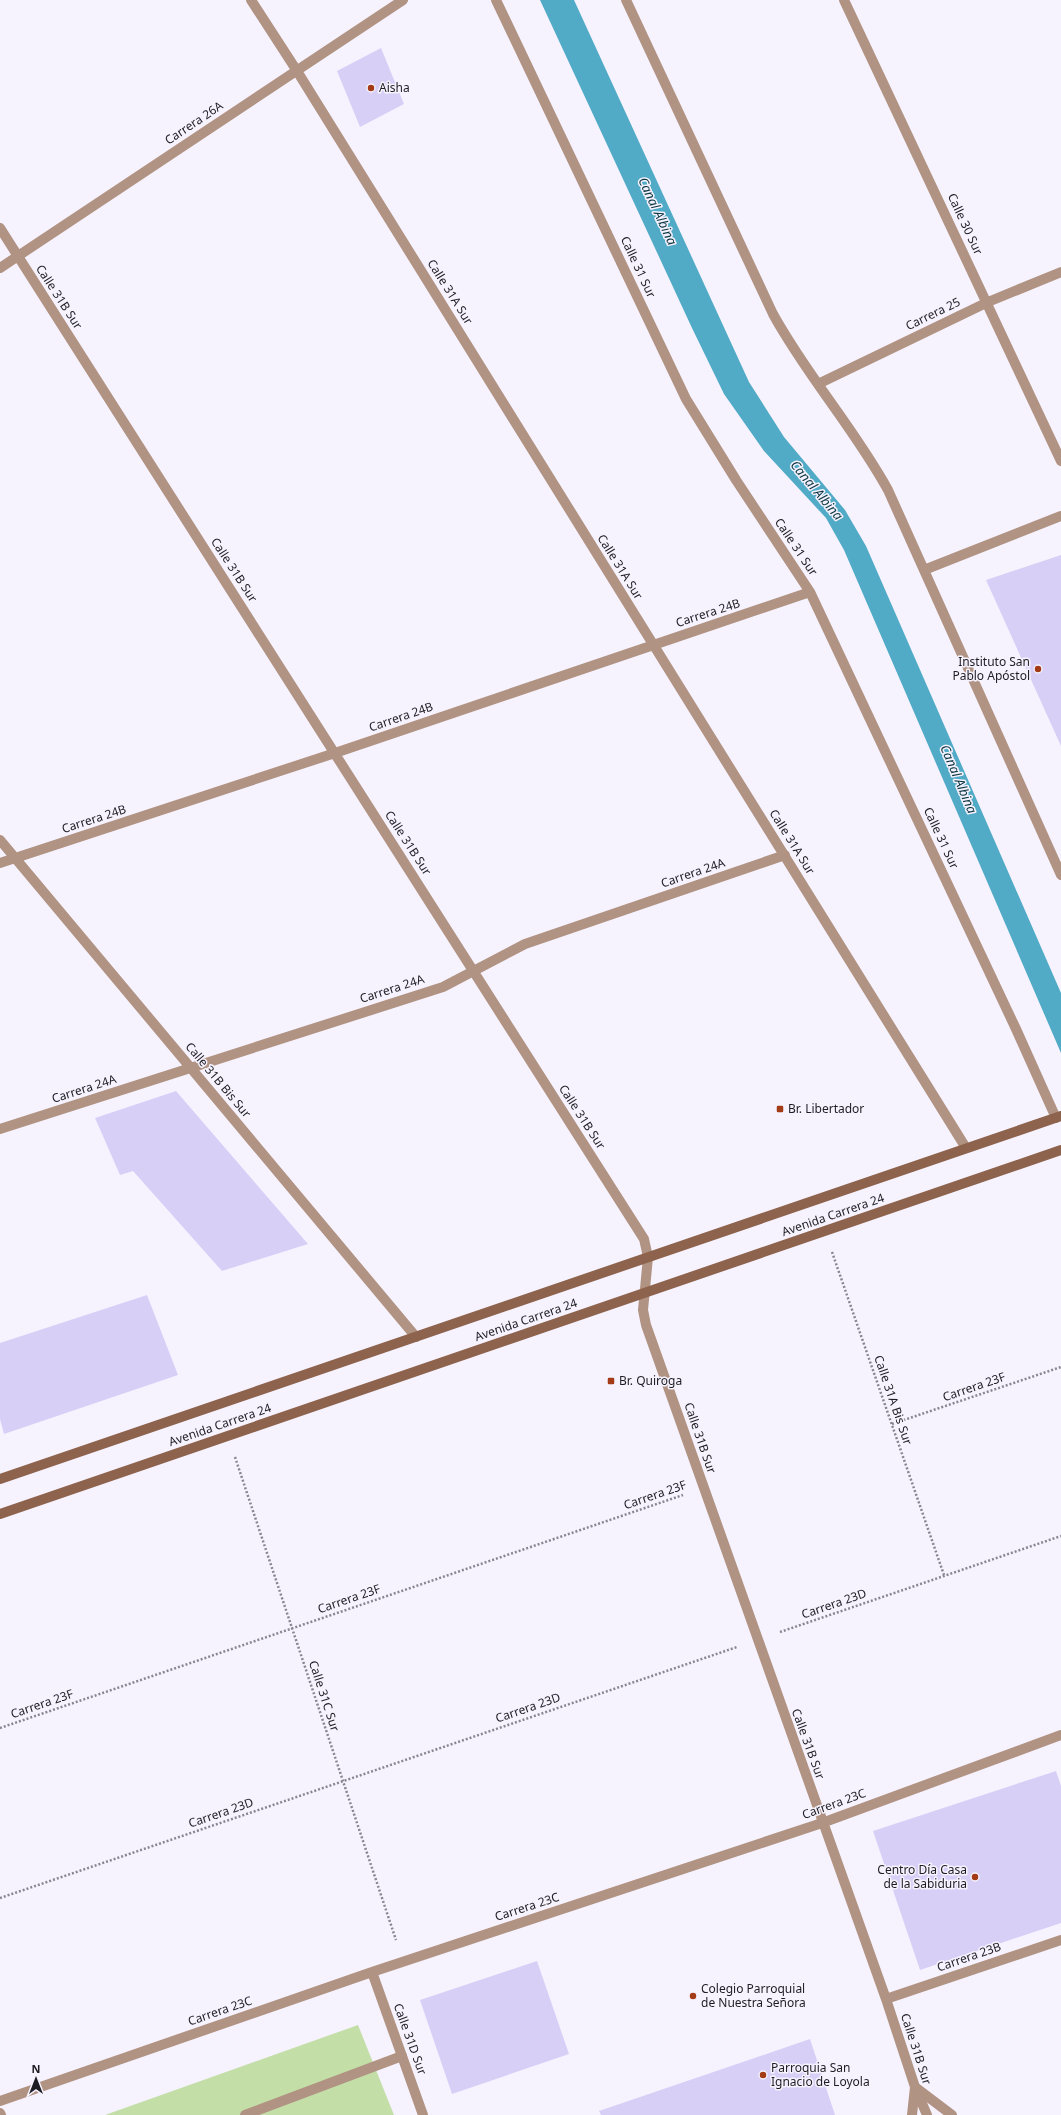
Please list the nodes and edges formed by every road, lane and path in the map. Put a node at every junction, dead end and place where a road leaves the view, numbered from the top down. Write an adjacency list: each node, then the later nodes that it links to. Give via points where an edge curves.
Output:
1 (251, 0): 6 (street, Calle 31A Sur)
2 (403, 0): 6 (street, Carrera 26A)
3 (496, 0): 16 (street, Calle 31 Sur, via 686,399)
4 (626, 0): 12 (street, via 773,314 795,352)
5 (844, 0): 11 (street, Calle 30 Sur)
6 (297, 71): 8 (street, Carrera 26A); 17 (street, Calle 31A Sur)
7 (0, 228): 8 (street, Calle 31B Sur)
8 (18, 256): 9 (street, Carrera 26A); 18 (street, Calle 31B Sur)
9 (0, 268)
10 (1061, 272): 11 (street, Carrera 25)
11 (988, 302): 12 (street, Carrera 25); 13 (street, Calle 30 Sur)
12 (818, 384): 15 (street, via 872,460)
13 (1061, 461)
14 (1061, 516): 15 (street)
15 (924, 570): 23 (street)
16 (810, 592): 17 (street, Carrera 24B); 26 (street, Calle 31 Sur)
17 (654, 645): 18 (street, Carrera 24B); 20 (street, Calle 31A Sur)
18 (335, 753): 21 (street, Carrera 24B); 24 (street, Calle 31B Sur)
19 (0, 840): 21 (street, Calle 31B Bis Sur)
20 (785, 855): 24 (street, Carrera 24A, via 525,944); 28 (street, Calle 31A Sur)
21 (16, 858): 22 (street, Carrera 24B); 25 (street, Calle 31B Bis Sur)
22 (0, 863)
23 (1061, 875)
24 (474, 971): 25 (street, Carrera 24A, via 443,987); 31 (street, Calle 31B Sur, via 637,1226 644,1239)
25 (191, 1068): 27 (street, Carrera 24A); 33 (street, Calle 31B Bis Sur)
26 (1058, 1117): 28 (main road, Avenida Carrera 24)
27 (0, 1129)
28 (966, 1148): 31 (main road, Avenida Carrera 24)
29 (1061, 1150): 30 (main road, Avenida Carrera 24)
30 (825, 1231): 32 (main road, Avenida Carrera 24); 35 (path, Calle 31A Bis Sur)
31 (648, 1257): 32 (street, Calle 31B Sur); 33 (main road, Avenida Carrera 24)
32 (645, 1293): 36 (main road, Avenida Carrera 24); 38 (street, Calle 31B Sur, via 643,1310 646,1326)
33 (416, 1337): 37 (main road, Avenida Carrera 24)
34 (1061, 1367): 35 (path, Carrera 23F)
35 (892, 1424): 41 (path, Calle 31A Bis Sur)
36 (227, 1436): 39 (main road, Avenida Carrera 24); 42 (path, Calle 31C Sur)
37 (0, 1479)
38 (703, 1488): 42 (path, Carrera 23F); 43 (street, Calle 31B Sur)
39 (0, 1514)
40 (1061, 1536): 41 (path, Carrera 23D)
41 (944, 1576): 43 (path, Carrera 23D)
42 (292, 1628): 44 (path, Carrera 23F); 46 (path, Calle 31C Sur)
43 (757, 1640): 46 (path, Carrera 23D); 47 (street, Calle 31B Sur)
44 (0, 1728)
45 (1061, 1735): 47 (street, Carrera 23C)
46 (342, 1781): 48 (path, Carrera 23D); 50 (path, Calle 31C Sur)
47 (822, 1823): 50 (street, Carrera 23C); 52 (street, Calle 31B Sur)
48 (0, 1898)
49 (1061, 1940): 52 (street, Carrera 23B)
50 (403, 1962): 51 (street, Carrera 23C)
51 (372, 1972): 53 (street, Calle 31D Sur); 55 (street, Carrera 23C)
52 (886, 1999): 54 (street, Calle 31B Sur)
53 (402, 2056): 56 (street); 57 (street, Calle 31D Sur)
54 (915, 2087): 58 (street); 59 (street, Calle 31B Sur); 60 (street)
55 (0, 2101)
56 (245, 2115)
57 (423, 2115)
58 (912, 2115)
59 (927, 2115)
60 (952, 2115)

